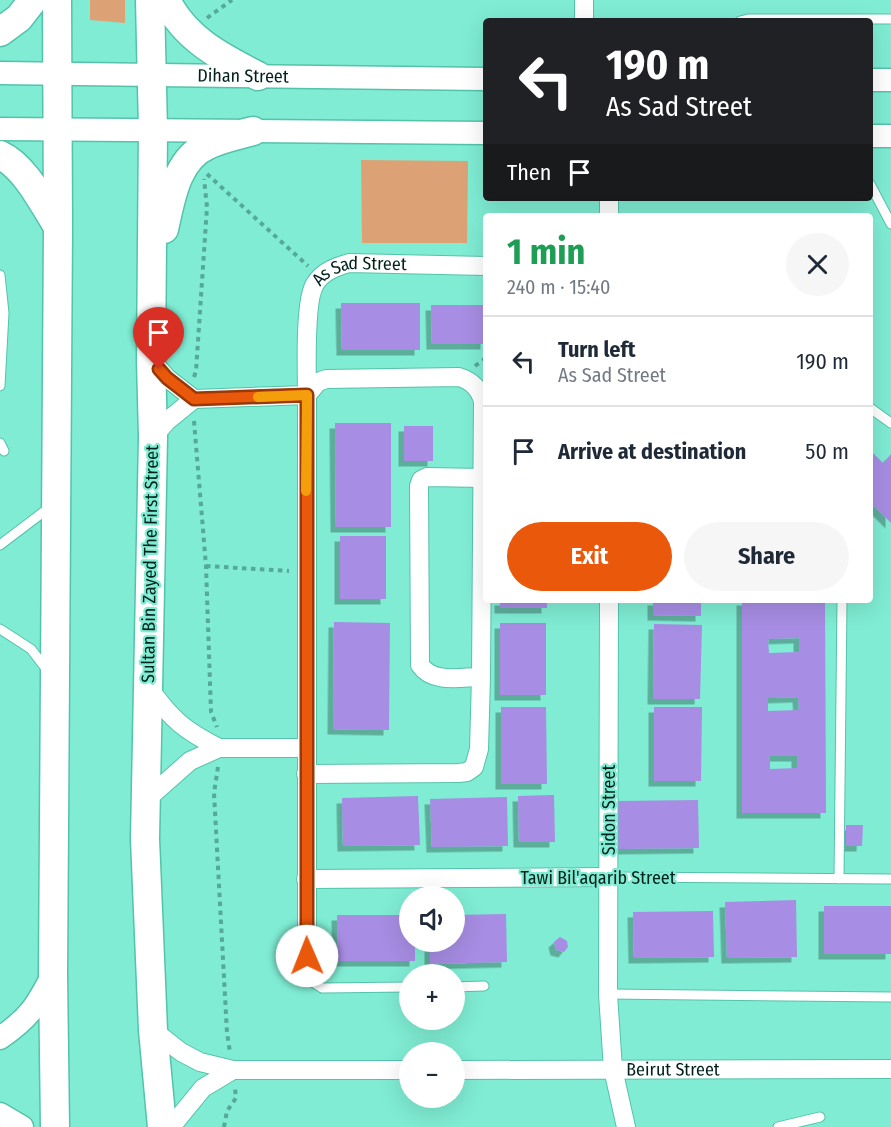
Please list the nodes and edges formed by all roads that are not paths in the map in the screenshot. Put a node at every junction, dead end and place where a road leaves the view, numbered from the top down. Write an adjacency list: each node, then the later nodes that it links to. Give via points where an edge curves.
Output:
1 (33, 0): 9 (main road, via 19,18)
2 (57, 0): 11 (main road)
3 (150, 0): 12 (main road, Sultan Bin Zayed The First Street)
4 (166, 0): 13 (main road, via 190,36)
5 (584, 0): 6 (street)
6 (584, 18)
7 (873, 19): 8 (lane)
8 (891, 19)
9 (0, 32)
10 (0, 73): 11 (street, Dihan Street)
11 (58, 74): 12 (street, Dihan Street); 18 (main road)
12 (152, 74): 13 (street, Dihan Street); 19 (main road, Sultan Bin Zayed The First Street)
13 (258, 76): 14 (street, Dihan Street)
14 (483, 79)
15 (873, 81): 16 (street)
16 (891, 81)
17 (0, 129): 18 (street)
18 (57, 129): 19 (street); 27 (main road)
19 (153, 130): 20 (street); 30 (main road, Sultan Bin Zayed The First Street)
20 (253, 131): 21 (street); 30 (main road, via 207,145 190,158 174,186)
21 (483, 133)
22 (873, 136): 23 (street)
23 (891, 136)
24 (0, 155): 27 (main road, via 30,182)
25 (873, 190): 26 (lane)
26 (891, 224)
27 (58, 227): 39 (main road)
28 (483, 266): 34 (street, As Sad Street, via 350,263 330,269 314,285 308,309)
29 (0, 275): 32 (lane, via 4,313)
30 (152, 284): 31 (main road, Sultan Bin Zayed The First Street)
31 (151, 360): 33 (street, via 167,378); 37 (main road, Sultan Bin Zayed The First Street)
32 (0, 386)
33 (192, 390): 34 (street); 37 (street)
34 (307, 395): 38 (street, via 326,379 468,380 480,391 483,401); 48 (street, As Sad Street)
35 (873, 410): 36 (lane)
36 (891, 423)
37 (153, 437): 46 (main road, Sultan Bin Zayed The First Street)
38 (483, 478): 44 (street); 44 (street, via 427,477 419,486 420,665 437,677)
39 (56, 502): 40 (lane); 45 (main road)
40 (0, 545)
41 (609, 603): 51 (street, Sidon Street)
42 (842, 603): 53 (lane)
43 (0, 629): 45 (lane, via 31,649)
44 (481, 677): 49 (street, via 478,758 467,772)
45 (55, 680): 55 (main road)
46 (148, 687): 47 (street, via 168,715 192,734); 50 (main road, Sultan Bin Zayed The First Street)
47 (219, 747): 48 (street); 50 (street, via 190,760)
48 (306, 748): 49 (street, As Sad Street)
49 (306, 774): 52 (street, As Sad Street)
50 (147, 800): 62 (main road, Sultan Bin Zayed The First Street)
51 (609, 877): 52 (street, Tawi Bil'aqarib Street); 53 (lane, Tawi Bil'aqarib Street); 60 (street, Sidon Street)
52 (306, 879): 56 (street, As Sad Street)
53 (839, 879): 54 (lane, Tawi Bil'aqarib Street)
54 (891, 879)
55 (53, 975): 63 (street, via 37,1006); 72 (main road)
56 (307, 975): 58 (lane, via 322,988)
57 (484, 986): 59 (lane)
58 (399, 987)
59 (465, 987)
60 (608, 994): 61 (lane); 64 (street, Sidon Street)
61 (891, 997)
62 (153, 1030): 68 (street, via 180,1052); 73 (main road, Sultan Bin Zayed The First Street)
63 (0, 1038)
64 (613, 1069): 65 (street, Beirut Street); 67 (street, Beirut Street); 75 (street, Sidon Street)
65 (891, 1069)
66 (399, 1070): 68 (street)
67 (465, 1070)
68 (234, 1077): 74 (street, via 203,1088)
69 (0, 1114): 71 (street)
70 (820, 1117): 76 (lane)
71 (22, 1127)
72 (55, 1127)
73 (162, 1127)
74 (171, 1127)
75 (626, 1127)
76 (778, 1127)

